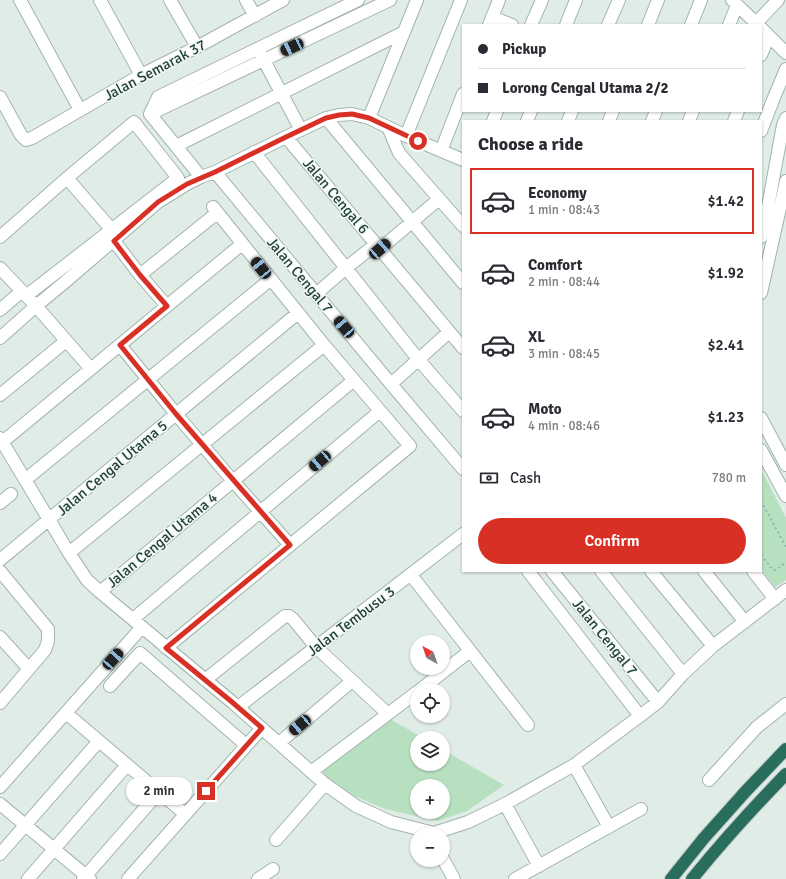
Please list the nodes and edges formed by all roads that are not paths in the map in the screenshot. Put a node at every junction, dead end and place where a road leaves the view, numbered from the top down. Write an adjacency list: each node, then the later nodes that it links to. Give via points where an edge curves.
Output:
1 (20, 0): 40 (street)
2 (100, 0): 36 (street)
3 (170, 0): 31 (street)
4 (246, 0): 18 (street)
5 (283, 0): 18 (street, Jalan Semarak 37)
6 (358, 0): 32 (street)
7 (390, 0): 34 (street)
8 (417, 0): 30 (street)
9 (461, 0): 48 (street)
10 (499, 0): 19 (street)
11 (542, 0): 21 (street)
12 (576, 0): 22 (street)
13 (619, 0): 23 (street)
14 (658, 0): 24 (street)
15 (701, 0): 25 (street)
16 (778, 0): 28 (street)
17 (735, 3): 26 (street); 27 (street)
18 (255, 16): 31 (street, Jalan Semarak 37)
19 (491, 21): 20 (street)
20 (507, 24)
21 (532, 24)
22 (566, 24)
23 (608, 24)
24 (648, 24)
25 (691, 24)
26 (729, 24)
27 (757, 24)
28 (762, 26)
29 (762, 29): 33 (street)
30 (404, 32): 37 (street); 43 (street)
31 (197, 47): 36 (street, Jalan Semarak 37)
32 (258, 49): 34 (street); 41 (street, via 158,97)
33 (786, 53)
34 (264, 60): 37 (street); 41 (street)
35 (786, 69): 46 (street)
36 (142, 75): 40 (street, Jalan Semarak 37)
37 (281, 94): 47 (street); 50 (street)
38 (0, 97): 40 (street, Jalan Semarak 37, via 26,140)
39 (462, 97): 51 (street)
40 (80, 110)
41 (150, 114): 50 (street)
42 (326, 118): 43 (street, via 352,114); 47 (street); 60 (street)
43 (369, 118): 45 (street)
44 (786, 118): 62 (street)
45 (388, 127): 48 (street); 59 (street, via 399,153)
46 (762, 128)
47 (301, 130): 49 (street)
48 (406, 136): 51 (street)
49 (286, 137): 52 (street); 66 (street, Jalan Cengal 6)
50 (177, 148): 53 (street); 56 (street)
51 (441, 151): 54 (street)
52 (254, 152): 55 (street); 68 (street)
53 (162, 157): 57 (street, via 134,122); 63 (street, via 178,178)
54 (462, 160)
55 (215, 172): 56 (street); 74 (street, Jalan Cengal 7)
56 (201, 177): 63 (street, via 158,202)
57 (67, 178): 63 (street); 64 (street)
58 (786, 181): 72 (street)
59 (439, 199): 60 (street); 61 (street)
60 (411, 222): 66 (street); 71 (street)
61 (462, 225)
62 (762, 232)
63 (112, 235): 69 (street); 73 (street); 75 (street)
64 (0, 237)
65 (242, 244): 69 (street, via 215,210); 70 (street); 76 (street)
66 (378, 246): 68 (street); 80 (street, Jalan Cengal 6)
67 (0, 268): 73 (street)
68 (346, 268): 74 (street); 84 (street)
69 (140, 275): 76 (street)
70 (271, 280): 78 (street); 86 (street)
71 (462, 282)
72 (762, 289)
73 (24, 293): 75 (street); 77 (street)
74 (316, 294): 88 (street, Jalan Cengal 7)
75 (36, 306): 79 (street); 81 (street)
76 (167, 306): 82 (street)
77 (1, 307)
78 (298, 313): 83 (street); 92 (street, Jalan Cengal Utama 5)
79 (0, 338)
80 (458, 338): 84 (street)
81 (66, 341): 85 (street); 89 (street)
82 (120, 345): 85 (street); 86 (street)
83 (324, 345): 87 (street); 95 (street)
84 (418, 359): 88 (street); 91 (street)
85 (91, 369): 94 (street)
86 (148, 380): 92 (street); 100 (street)
87 (354, 380): 90 (street); 101 (street, Jalan Cengal Utama 4)
88 (391, 384): 99 (street, Jalan Cengal 7)
89 (0, 395)
90 (380, 410): 105 (street); 108 (street, via 410,446)
91 (462, 410)
92 (176, 414): 95 (street); 106 (street, Jalan Cengal Utama 5)
93 (762, 419): 96 (street)
94 (1, 442): 100 (street)
95 (202, 445): 101 (street); 109 (street)
96 (782, 448): 98 (street)
97 (762, 452): 103 (street)
98 (786, 465)
99 (462, 468)
100 (25, 480): 106 (street)
101 (233, 481): 105 (street); 120 (street, Jalan Cengal Utama 4)
102 (11, 494): 104 (street)
103 (786, 496)
104 (0, 502)
105 (260, 512): 108 (street); 123 (street)
106 (49, 520): 109 (street); 110 (street, Jalan Cengal Utama 5)
107 (462, 535): 118 (street, Jalan Tembusu 3)
108 (290, 545): 127 (street)
109 (69, 553): 120 (street, via 87,580)
110 (0, 560)
111 (0, 571): 129 (street, via 48,629 45,650)
112 (529, 572): 142 (street)
113 (602, 572): 130 (street)
114 (651, 572): 125 (street)
115 (705, 572): 122 (street)
116 (754, 572): 121 (street)
117 (559, 573): 136 (street, Jalan Cengal 7)
118 (411, 575): 126 (street, Jalan Tembusu 3); 128 (street)
119 (786, 590): 121 (street)
120 (100, 592): 123 (street)
121 (775, 599): 122 (street)
122 (745, 622): 125 (street)
123 (137, 623): 127 (street); 140 (street)
124 (0, 637): 129 (street)
125 (713, 646): 130 (street)
126 (316, 647): 131 (street, via 293,619 285,616); 132 (street); 139 (street, Jalan Tembusu 3)
127 (166, 648): 131 (street)
128 (470, 651): 133 (street); 143 (street)
129 (29, 669): 137 (street)
130 (683, 674): 136 (street)
131 (205, 680): 139 (street)
132 (352, 681): 141 (street); 146 (street)
133 (429, 683)
134 (110, 686): 147 (street, via 140,653)
135 (410, 697): 141 (street)
136 (658, 702): 142 (street)
137 (0, 703)
138 (786, 704): 153 (street, via 757,727)
139 (238, 707): 144 (street)
140 (66, 713): 145 (street); 155 (street)
141 (388, 714): 151 (street)
142 (640, 716): 149 (street)
143 (528, 725)
144 (262, 728): 146 (street); 147 (street)
145 (99, 741): 150 (street); 161 (street)
146 (279, 743): 151 (street)
147 (246, 745): 160 (street)
148 (786, 749): 177 (highway, via 704,838)
149 (574, 764): 158 (street); 163 (street)
150 (127, 765): 156 (street); 166 (street)
151 (311, 772): 154 (street)
152 (786, 774): 178 (highway)
153 (709, 780)
154 (325, 784): 162 (street, via 356,806 391,822); 165 (street)
155 (0, 787)
156 (159, 792): 160 (street); 171 (street)
157 (0, 804): 161 (street)
158 (505, 804): 164 (street); 168 (street)
159 (641, 809): 163 (street)
160 (185, 814): 173 (street)
161 (25, 825): 166 (street); 167 (street)
162 (411, 827)
163 (609, 827): 168 (street)
164 (450, 828)
165 (276, 840)
166 (54, 849): 171 (street); 172 (street)
167 (0, 854)
168 (539, 866): 176 (street)
169 (447, 867): 175 (street)
170 (273, 869): 174 (street)
171 (86, 878)
172 (28, 879)
173 (128, 879)
174 (258, 879)
175 (454, 879)
176 (515, 879)
177 (671, 879)
178 (692, 879)

